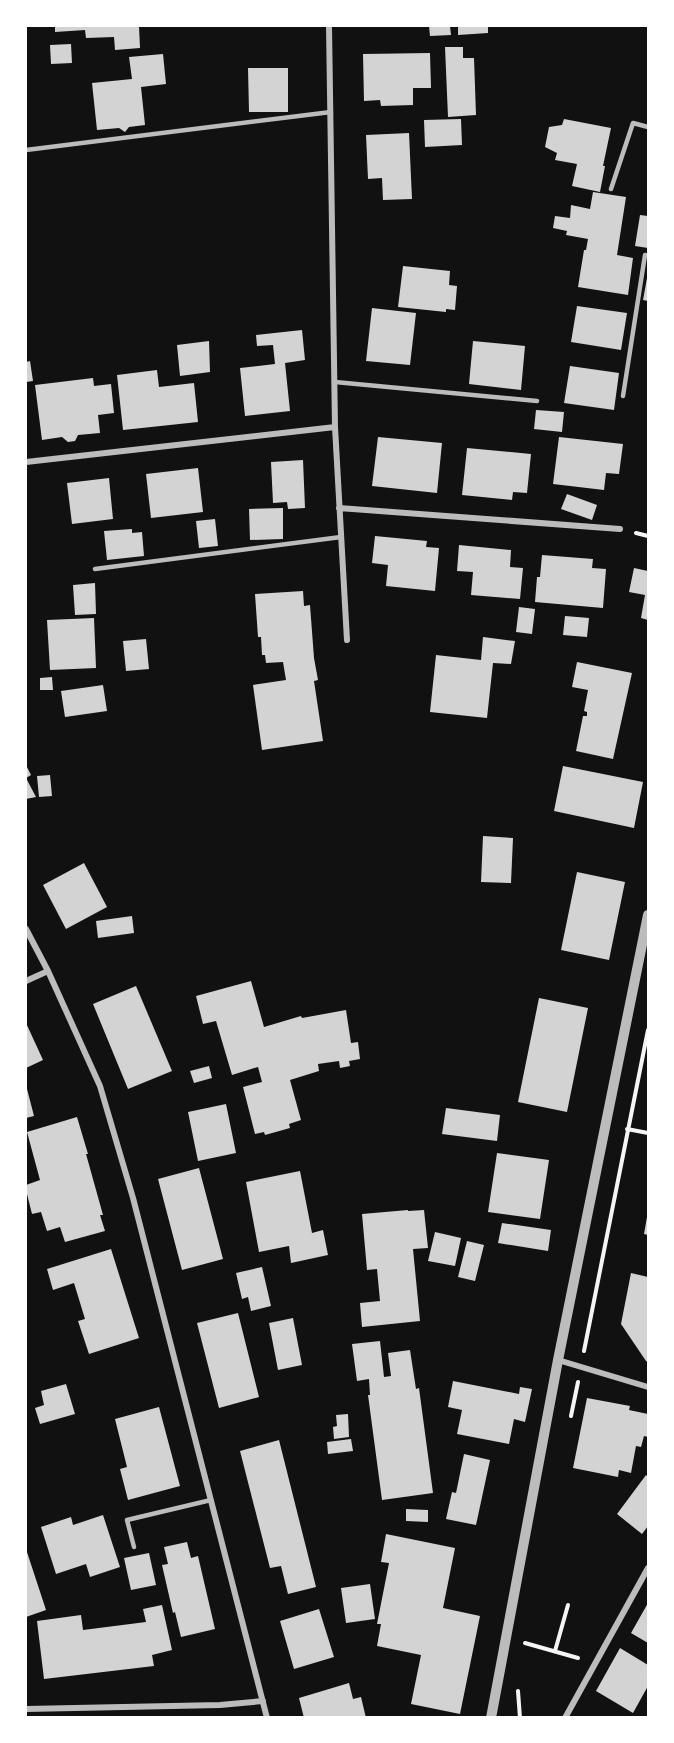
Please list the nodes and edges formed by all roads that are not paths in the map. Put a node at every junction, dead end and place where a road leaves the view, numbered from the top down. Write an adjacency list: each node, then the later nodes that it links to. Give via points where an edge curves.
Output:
1 (329, 26): 2 (street)
2 (331, 112): 4 (lane); 7 (street)
3 (648, 127): 5 (lane, via 633,123)
4 (26, 150)
5 (612, 189)
6 (648, 256): 8 (lane, via 645,255)
7 (334, 382): 9 (lane); 10 (street)
8 (623, 396)
9 (537, 401)
10 (335, 427): 11 (street); 12 (street)
11 (26, 462)
12 (339, 508): 13 (street); 14 (street)
13 (620, 530)
14 (341, 537): 15 (lane); 16 (street)
15 (95, 569)
16 (347, 640)
17 (648, 915): 21 (street)
18 (26, 929): 19 (street)
19 (48, 971): 20 (street); 23 (street, via 100,1086)
20 (26, 981)
21 (558, 1360): 22 (street); 29 (street)
22 (648, 1387)
23 (211, 1500): 24 (lane, via 127,1520); 26 (street)
24 (134, 1548)
25 (648, 1568): 30 (street)
26 (263, 1701): 27 (street); 28 (street)
27 (26, 1709)
28 (267, 1718)
29 (490, 1718)
30 (565, 1718)

